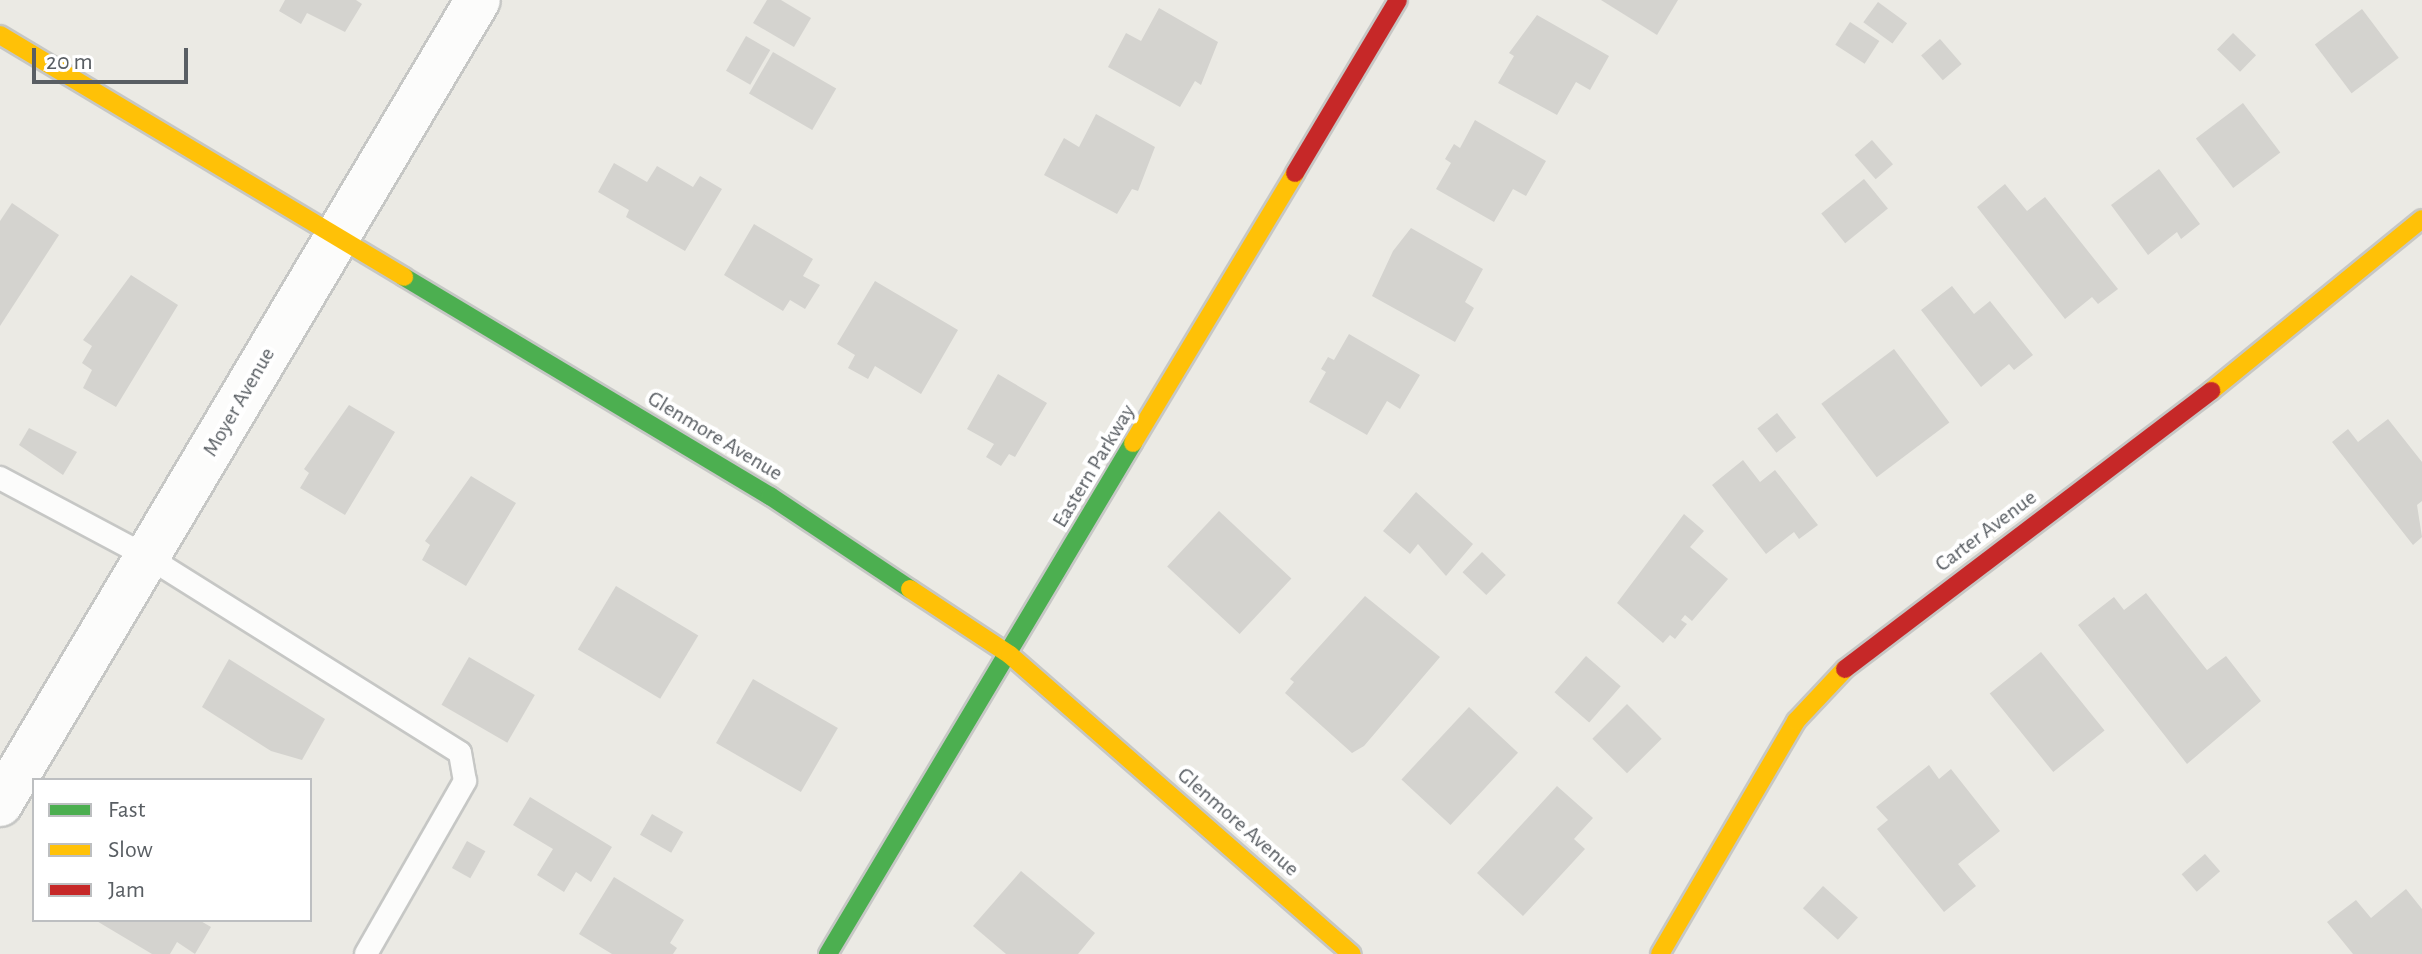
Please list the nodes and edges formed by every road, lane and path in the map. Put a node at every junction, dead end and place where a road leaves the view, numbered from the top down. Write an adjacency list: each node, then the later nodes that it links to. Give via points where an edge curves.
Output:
1 (478, 0): 5 (street, Moyer Avenue)
2 (1398, 0): 8 (street, Eastern Parkway)
3 (0, 35): 5 (street, Glenmore Avenue)
4 (2422, 219): 13 (street, Carter Avenue, via 2188,409 1831,680 1796,721)
5 (336, 237): 7 (street, Moyer Avenue); 8 (street, Glenmore Avenue, via 770,496)
6 (0, 478): 7 (lane)
7 (148, 557): 9 (street, Moyer Avenue); 10 (lane, via 460,753 465,781)
8 (1010, 655): 11 (street, Eastern Parkway); 12 (street, Glenmore Avenue)
9 (0, 804)
10 (366, 954)
11 (828, 954)
12 (1351, 954)
13 (1660, 954)

